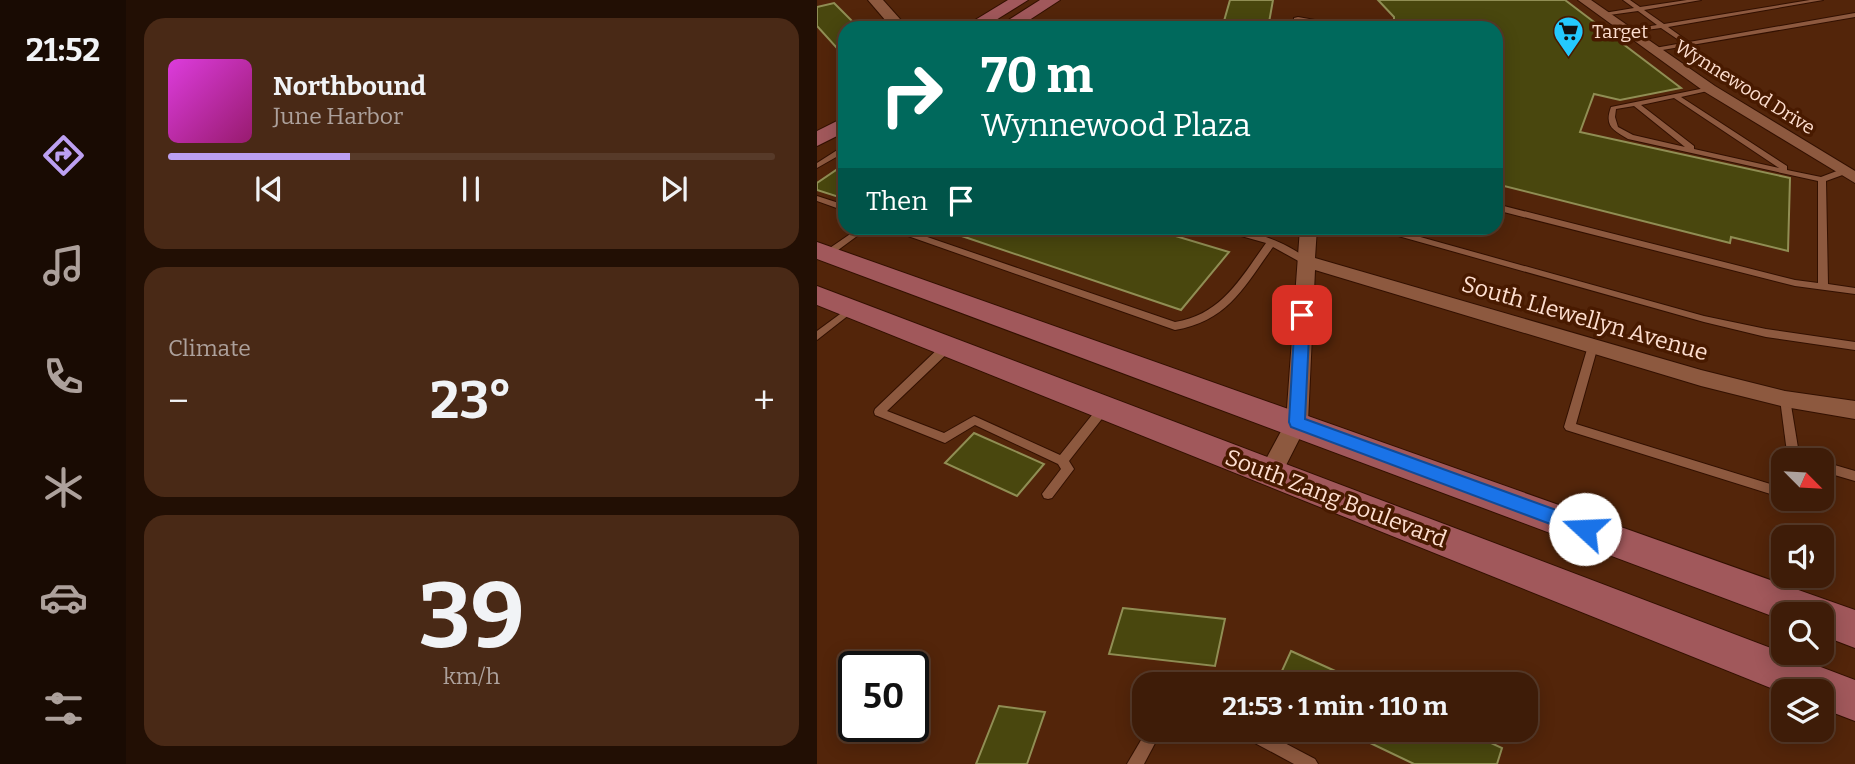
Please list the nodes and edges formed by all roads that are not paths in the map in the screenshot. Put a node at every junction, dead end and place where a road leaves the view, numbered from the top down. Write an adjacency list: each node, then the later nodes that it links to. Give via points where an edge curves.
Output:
1 (875, 0): 11 (street)
2 (1020, 0): 12 (main road)
3 (1052, 0): 13 (main road)
4 (1584, 0): 9 (street, Wynnewood Drive)
5 (1626, 0): 8 (lane)
6 (1698, 0): 8 (lane)
7 (1820, 0): 14 (lane)
8 (1639, 9): 9 (lane); 14 (lane)
9 (1604, 15): 15 (street, Wynnewood Drive)
10 (1855, 15): 16 (lane)
11 (894, 21)
12 (983, 21)
13 (1016, 21)
14 (1662, 26): 15 (lane); 16 (lane)
15 (1626, 32): 17 (street, Wynnewood Drive)
16 (1688, 44): 17 (lane)
17 (1651, 50): 18 (street, Wynnewood Drive)
18 (1710, 89): 19 (lane); 27 (street, Wynnewood Drive)
19 (1675, 96): 20 (lane); 26 (lane)
20 (1636, 104): 23 (lane); 23 (lane, via 1613,108 1615,128 1631,137)
21 (838, 127): 22 (main road)
22 (817, 140)
23 (1696, 151): 26 (lane)
24 (838, 153): 25 (lane)
25 (817, 166)
26 (1791, 173): 28 (lane)
27 (1850, 174): 28 (lane)
28 (1823, 180): 40 (lane)
29 (817, 198): 30 (lane)
30 (838, 206)
31 (1503, 209): 40 (lane)
32 (852, 235): 38 (lane)
33 (914, 235): 37 (lane, via 1175,326 1208,318)
34 (1248, 235): 37 (lane)
35 (1307, 235): 39 (street)
36 (1405, 235): 45 (lane, via 1704,319 1766,334)
37 (1273, 242): 39 (lane)
38 (822, 252): 51 (main road)
39 (1305, 261): 47 (street, South Llewellyn Avenue); 51 (street)
40 (1823, 288): 41 (lane)
41 (1855, 291)
42 (817, 295): 43 (main road, South Zang Boulevard)
43 (851, 309): 44 (lane); 46 (main road, South Zang Boulevard)
44 (817, 336)
45 (1855, 345)
46 (948, 346): 49 (main road, South Zang Boulevard); 53 (lane, via 879,412 945,438 974,420)
47 (1593, 346): 48 (street, South Llewellyn Avenue); 57 (lane, via 1570,427)
48 (1785, 399): 50 (street, South Llewellyn Avenue); 52 (lane)
49 (1105, 408): 53 (lane); 55 (main road, South Zang Boulevard)
50 (1855, 410)
51 (1297, 422): 55 (street); 59 (main road)
52 (1796, 448)
53 (1062, 461): 58 (lane, via 1067,469)
54 (1834, 470): 56 (lane)
55 (1271, 472): 62 (main road, South Zang Boulevard)
56 (1855, 476)
57 (1771, 490)
58 (1048, 494)
59 (1784, 602)
60 (1834, 621): 61 (main road)
61 (1855, 629)
62 (1855, 701)
63 (1148, 742): 65 (lane)
64 (1268, 742): 66 (lane)
65 (1135, 764)
66 (1310, 764)

